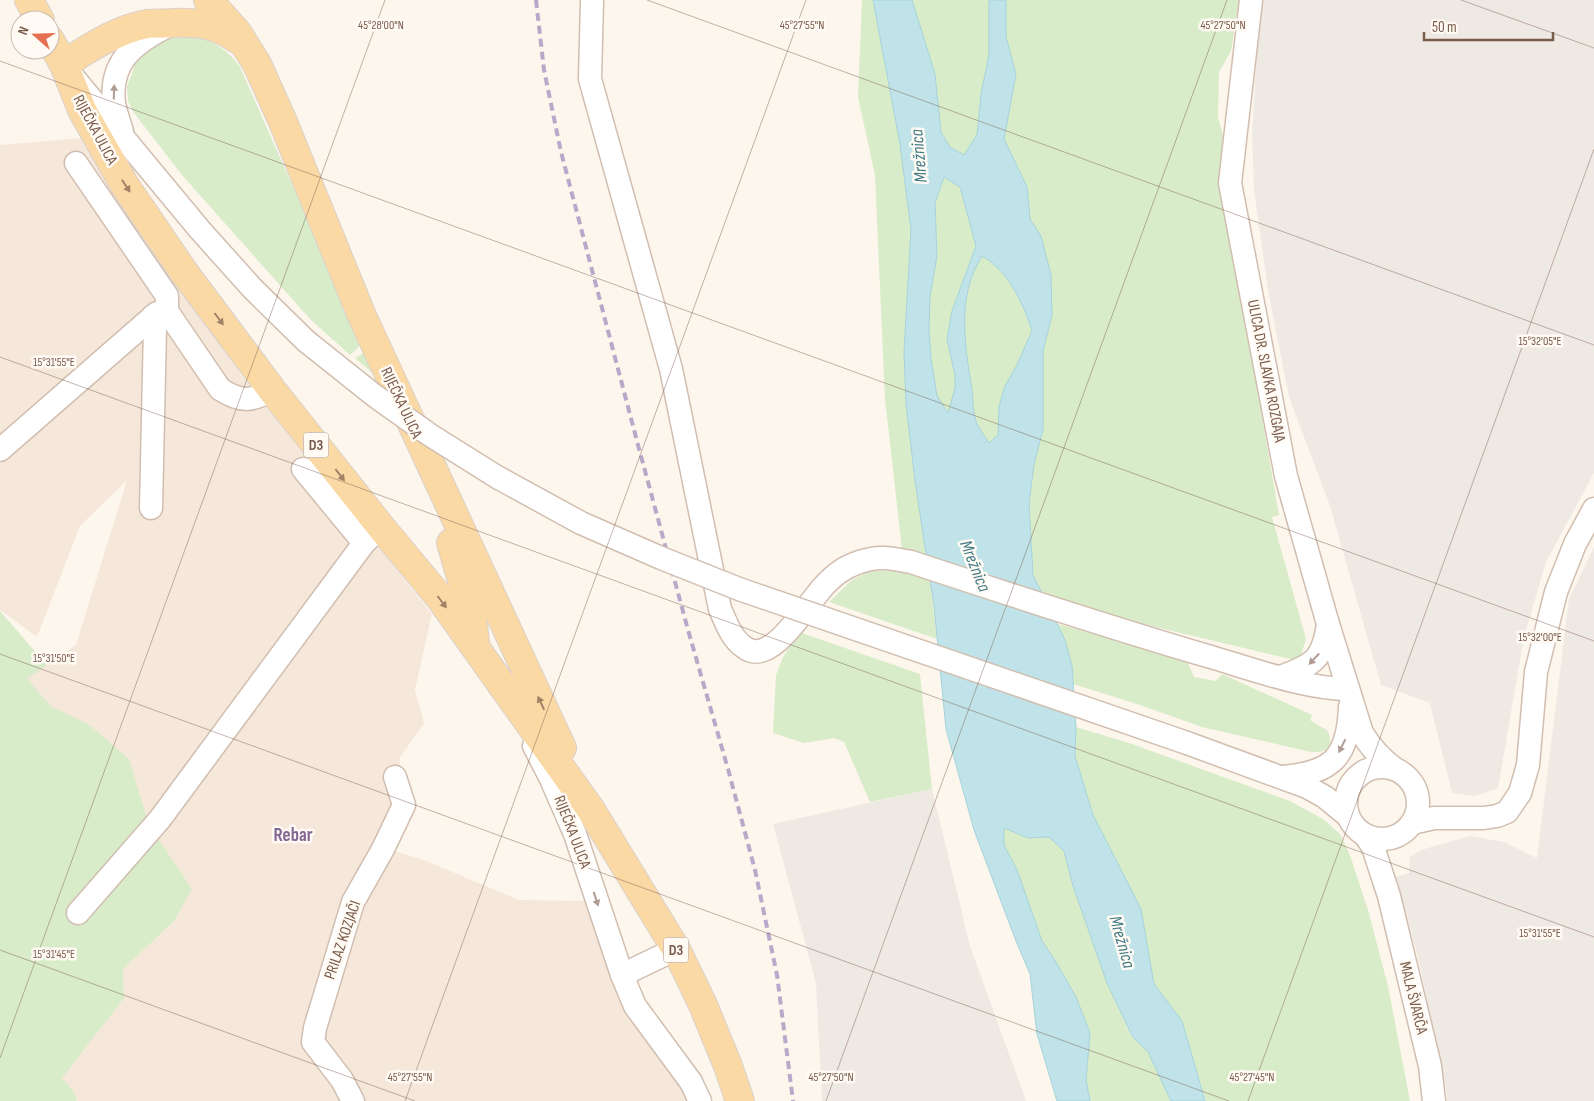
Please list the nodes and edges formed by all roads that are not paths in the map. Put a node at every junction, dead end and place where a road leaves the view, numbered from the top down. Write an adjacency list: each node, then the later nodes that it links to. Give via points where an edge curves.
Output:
1 (208, 0): 5 (main road, RIJEČKA ULICA / D3)
2 (592, 0): 20 (street, via 590,78 671,369 720,609 734,638 744,648 753,652 767,649 781,638 839,572 858,562 884,558 911,562 1121,631)
3 (1251, 0): 18 (street, ULICA DR. SLAVKA ROZGAJA, via 1230,183 1286,476)
4 (173, 23): 5 (main road, via 202,23 216,27); 7 (main road, via 148,24 127,30); 8 (street, one-way to 4, via 114,92 121,65 141,40)
5 (246, 45): 13 (main road, RIJEČKA ULICA / D3, via 283,122 362,316)
6 (60, 58): 7 (main road, RIJEČKA ULICA / D3)
7 (64, 65): 8 (street); 11 (main road, RIJEČKA ULICA / D3, one-way to 11, via 82,110 124,184 184,272)
8 (124, 139): 26 (street, bridge, via 245,280 306,341 375,396 497,477 581,523 739,588)
9 (76, 163): 10 (street, via 167,296)
10 (160, 314): 11 (street, via 220,389 232,397 248,400); 12 (street); 15 (street, via 155,327)
11 (272, 390): 17 (main road, RIJEČKA ULICA / D3, one-way to 17)
12 (0, 450)
13 (428, 462): 19 (main road, via 472,615); 30 (main road, RIJEČKA ULICA / D3, one-way to 13)
14 (304, 469): 17 (street)
15 (151, 508)
16 (1594, 509): 32 (street, via 1556,592 1536,672 1528,765 1520,793 1508,812 1484,818)
17 (372, 534): 19 (main road, RIJEČKA ULICA / D3, one-way to 19, via 440,598); 36 (street, via 160,819)
18 (1328, 624): 20 (street, one-way to 20, via 1325,642 1317,658 1305,668); 22 (street, ULICA DR. SLAVKA ROZGAJA)
19 (476, 647): 21 (main road, RIJEČKA ULICA / D3)
20 (1280, 677): 22 (street)
21 (508, 694): 30 (main road, RIJEČKA ULICA / D3); 38 (street, RIJEČKA ULICA, one-way to 38, via 575,834)
22 (1349, 694): 23 (street, ULICA DR. SLAVKA ROZGAJA); 26 (street, one-way to 26, via 1347,736 1334,761 1320,770)
23 (1362, 733): 24 (street, ULICA DR. SLAVKA ROZGAJA, via 1383,761); 27 (street, ULICA DR. SLAVKA ROZGAJA, via 1359,764)
24 (1395, 769): 27 (street, via 1372,768); 28 (street)
25 (395, 777): 39 (street, PRILAZ KOZJAČI, via 404,805 353,902 316,1022 313,1042 342,1080)
26 (1280, 777): 29 (street)
27 (1353, 782): 29 (street, via 1339,787); 31 (street, via 1346,804)
28 (1413, 784): 32 (street, via 1435,802); 33 (street, via 1418,804)
29 (1307, 787): 31 (street)
30 (591, 810): 37 (main road, RIJEČKA ULICA / D3)
31 (1348, 816): 34 (street)
32 (1464, 817): 33 (street, via 1434,818)
33 (1410, 826): 34 (street, via 1391,838); 35 (street, via 1389,866)
34 (1366, 835): 35 (street)
35 (1389, 896): 42 (street, MALA ŠVARČA, via 1430,1066)
36 (78, 914)
37 (676, 950): 38 (street); 41 (main road, RIJEČKA ULICA / D3, via 703,1005)
38 (622, 975): 40 (street, RIJEČKA ULICA, via 635,1006 691,1082)
39 (353, 1101)
40 (700, 1101)
41 (740, 1101)
42 (1434, 1101)

